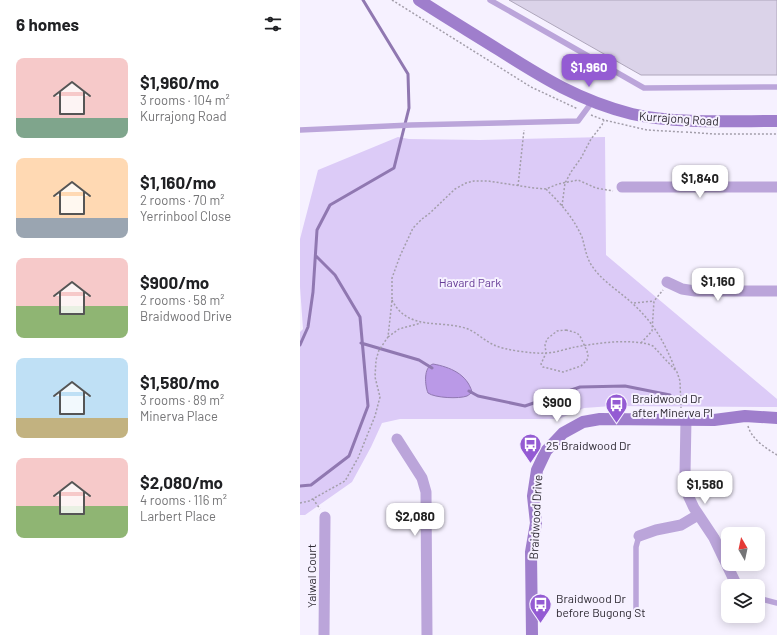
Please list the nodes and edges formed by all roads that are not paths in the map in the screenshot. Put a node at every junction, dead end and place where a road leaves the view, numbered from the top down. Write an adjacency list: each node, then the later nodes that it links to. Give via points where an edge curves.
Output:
1 (419, 0): 4 (street, Kurrajong Road, via 549,81)
2 (490, 0): 3 (lane, via 644,88)
3 (777, 87)
4 (592, 102): 5 (street, Kurrajong Road, via 654,118); 6 (lane, via 578,121 411,124)
5 (777, 121)
6 (300, 130)
7 (622, 187): 8 (street)
8 (777, 187)
9 (667, 282): 10 (street, via 682,289 695,291)
10 (777, 291)
11 (777, 418): 12 (street, Braidwood Drive, via 745,416 714,420)
12 (686, 419): 14 (street, via 686,488); 23 (street, Braidwood Drive, via 591,420 563,433 546,451 537,470 533,496 536,523 531,552)
13 (397, 439): 22 (street, via 422,478 426,492)
14 (698, 515): 16 (street, via 681,525); 17 (street, via 714,538)
15 (325, 517): 21 (street, Yalwal Court)
16 (639, 536): 20 (lane, via 636,547)
17 (734, 579)
18 (765, 600): 19 (lane)
19 (777, 603)
20 (636, 609)
21 (324, 635)
22 (427, 635)
23 (532, 635)

